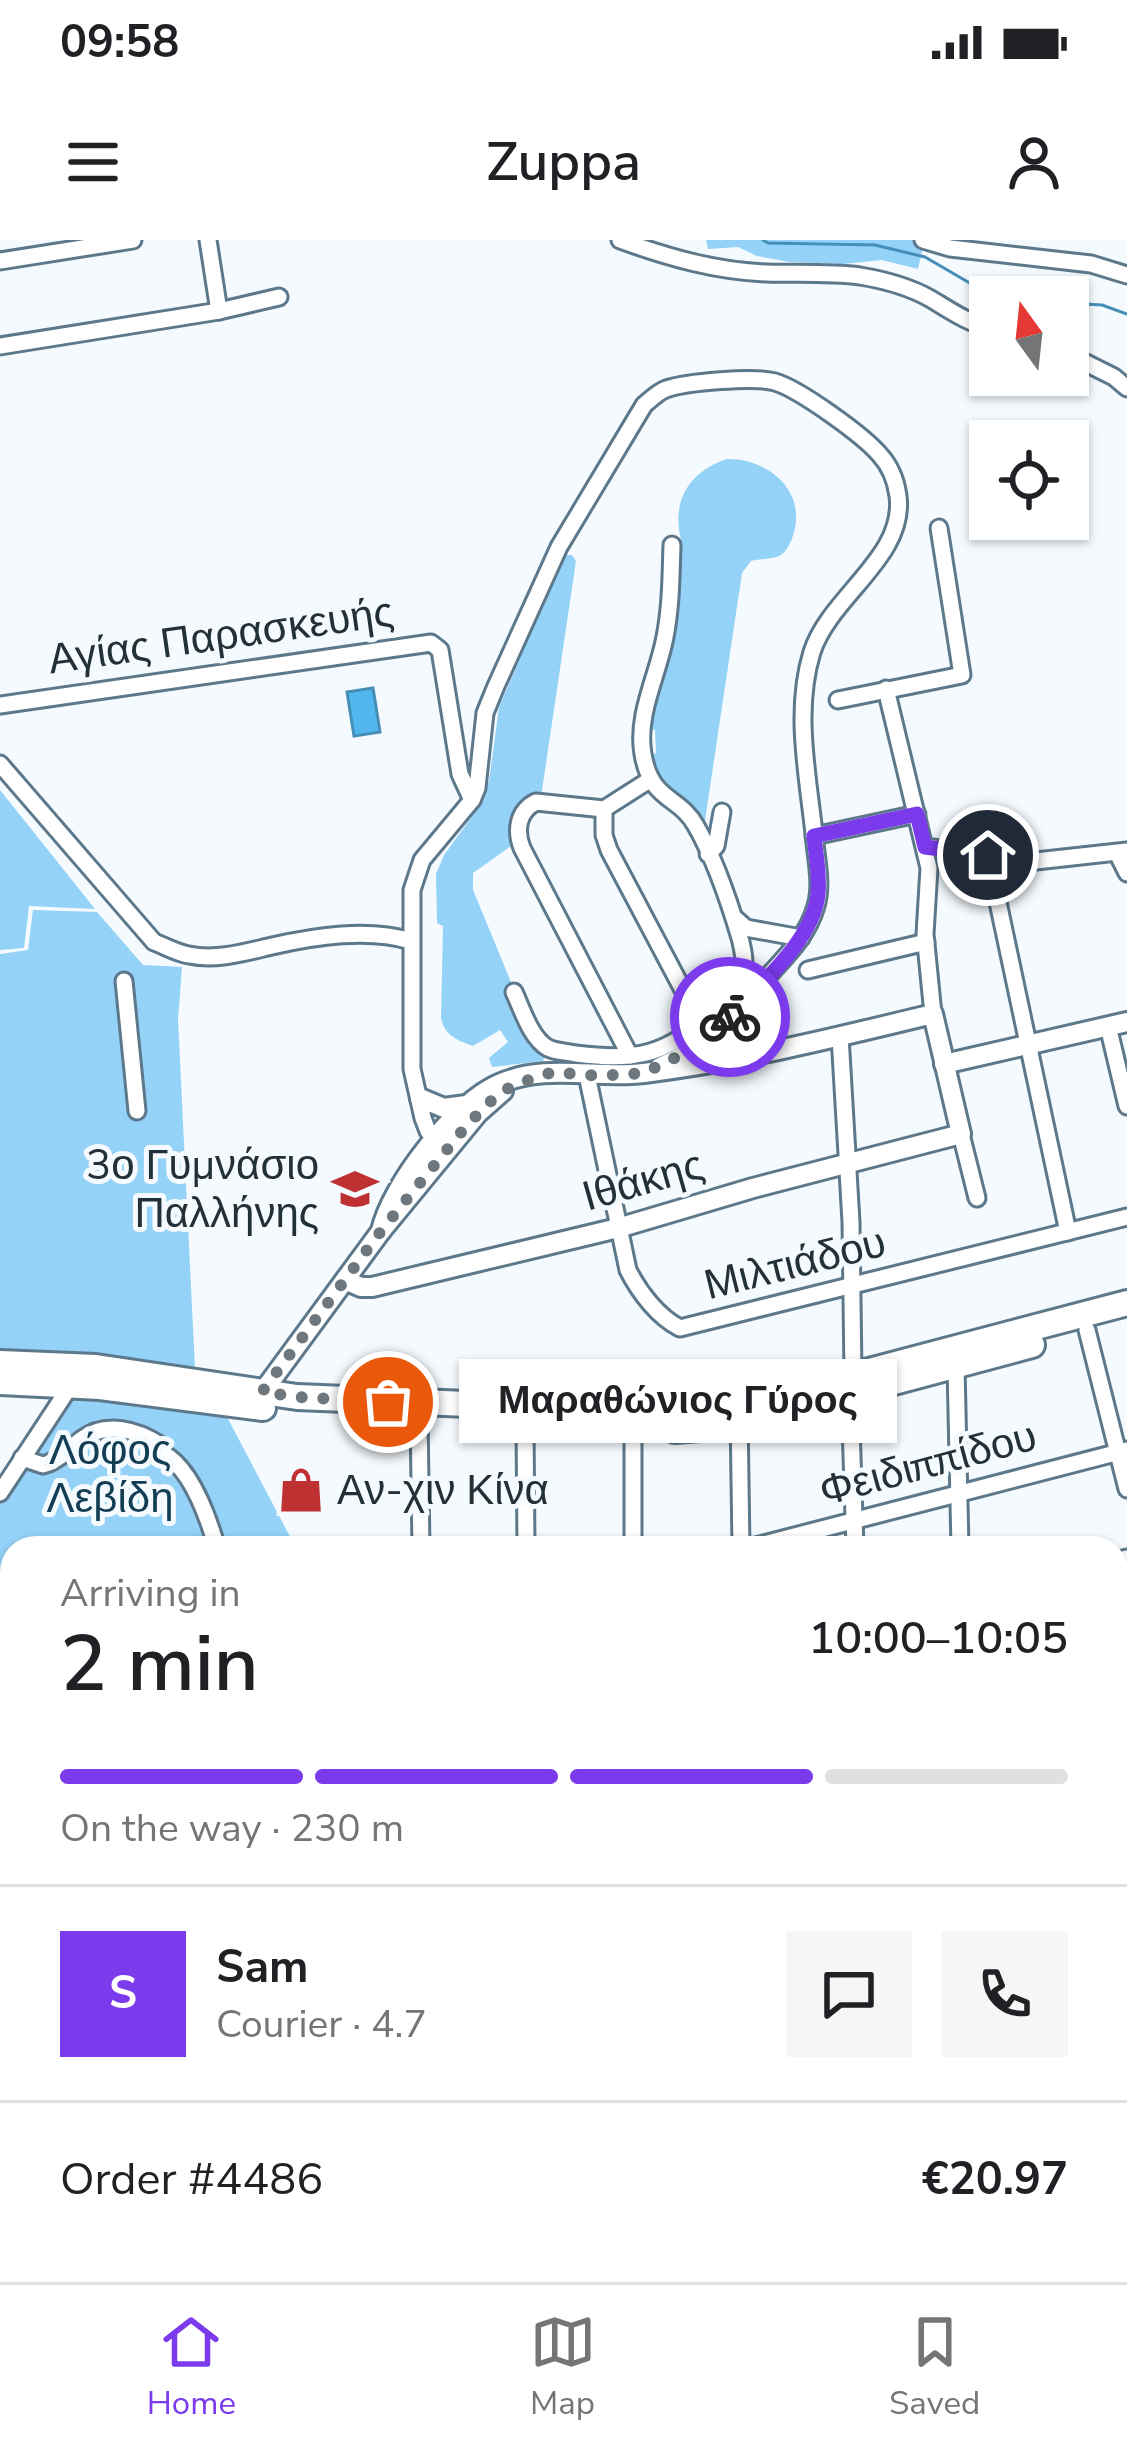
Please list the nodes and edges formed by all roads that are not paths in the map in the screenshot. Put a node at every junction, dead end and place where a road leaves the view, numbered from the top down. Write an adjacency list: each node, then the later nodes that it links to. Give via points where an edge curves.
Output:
1 (133, 240): 5 (street)
2 (208, 240): 8 (street)
3 (620, 240): 9 (street, via 729,270 893,283)
4 (922, 240): 6 (street)
5 (0, 261)
6 (1127, 275)
7 (279, 298): 8 (street)
8 (219, 311): 10 (street)
9 (969, 320)
10 (0, 346)
11 (1089, 364): 12 (street)
12 (1127, 388)
13 (939, 528): 15 (street, via 962,675)
14 (672, 544): 19 (street, via 665,637 641,736)
15 (886, 689): 16 (street); 23 (street)
16 (838, 700)
17 (0, 705): 20 (street, Αγίας Παρασκευής, via 431,643 440,650 458,766)
18 (0, 764): 32 (street, via 154,942 190,956 362,934)
19 (651, 779): 21 (street); 27 (street, via 692,818)
20 (472, 800): 24 (street, via 496,686 559,547 637,415 670,388 757,379 797,392 872,446 888,464 899,502 885,550 824,626 808,667 802,723); 32 (street, via 417,868)
21 (604, 809): 39 (street, via 609,850); 43 (street, via 536,802 522,813 518,837)
22 (722, 812): 27 (street)
23 (917, 814): 24 (street); 25 (street)
24 (814, 836): 34 (street, via 818,900)
25 (925, 847): 28 (street); 33 (street)
26 (1122, 852): 28 (street, via 1049,861); 29 (street)
27 (709, 854): 30 (street)
28 (988, 855): 42 (street)
29 (1127, 873)
30 (733, 916): 31 (street); 34 (street)
31 (740, 938): 34 (street); 39 (street, via 742,976)
32 (411, 941): 48 (street)
33 (926, 942): 35 (street); 38 (street)
34 (796, 944): 46 (street, via 703,1042)
35 (808, 970)
36 (124, 981): 51 (street)
37 (514, 992): 43 (street, via 547,1047)
38 (933, 1014): 41 (street); 44 (street)
39 (701, 1024): 43 (street)
40 (1118, 1024): 42 (street); 50 (street)
41 (840, 1036): 46 (street); 54 (street)
42 (1028, 1045): 44 (street); 58 (street)
43 (630, 1056)
44 (944, 1064): 52 (street)
45 (547, 1073): 47 (street); 49 (street, via 497,1084); 53 (street, via 499,1094)
46 (644, 1073): 47 (street)
47 (587, 1075): 57 (street, Μιλτιάδου)
48 (420, 1098): 49 (street, via 444,1108); 53 (street)
49 (466, 1105): 53 (street)
50 (1127, 1106)
51 (137, 1111)
52 (961, 1134): 54 (street, Ιθάκης); 55 (street)
53 (443, 1143): 59 (street, via 395,1195 381,1231)
54 (848, 1162): 57 (street, Ιθάκης); 60 (street)
55 (977, 1198)
56 (1127, 1217): 58 (street, Μιλτιάδου)
57 (619, 1228): 59 (street, Ιθάκης, via 371,1287); 60 (street, Μιλτιάδου, via 635,1284 676,1327)
58 (1068, 1232): 60 (street, Μιλτιάδου)
59 (345, 1280): 69 (street)
60 (853, 1287): 67 (street)
61 (1127, 1303): 67 (main road)
62 (1127, 1319): 63 (main road)
63 (1087, 1330): 65 (main road); 74 (street)
64 (0, 1363): 69 (main road, via 96,1367)
65 (956, 1366): 67 (main road); 78 (street)
66 (0, 1382): 68 (main road)
67 (852, 1384): 70 (main road); 79 (street)
68 (71, 1385): 69 (main road); 75 (street)
69 (258, 1399): 70 (main road); 71 (main road, via 312,1413)
70 (739, 1413): 73 (main road, via 692,1429); 84 (street)
71 (419, 1418): 72 (main road); 81 (street)
72 (525, 1424): 73 (main road); 82 (street)
73 (633, 1429): 83 (street)
74 (1123, 1452): 76 (street); 78 (street, Φειδιππίδου)
75 (22, 1458): 77 (street); 80 (street, via 50,1463 92,1433 133,1431 180,1464)
76 (1127, 1490)
77 (0, 1493)
78 (960, 1493): 79 (street, Φειδιππίδου); 87 (street)
79 (856, 1521): 85 (street, Φειδιππίδου); 86 (street)
80 (213, 1536)
81 (421, 1536)
82 (526, 1536)
83 (633, 1536)
84 (744, 1536)
85 (794, 1536)
86 (856, 1536)
87 (960, 1536)

